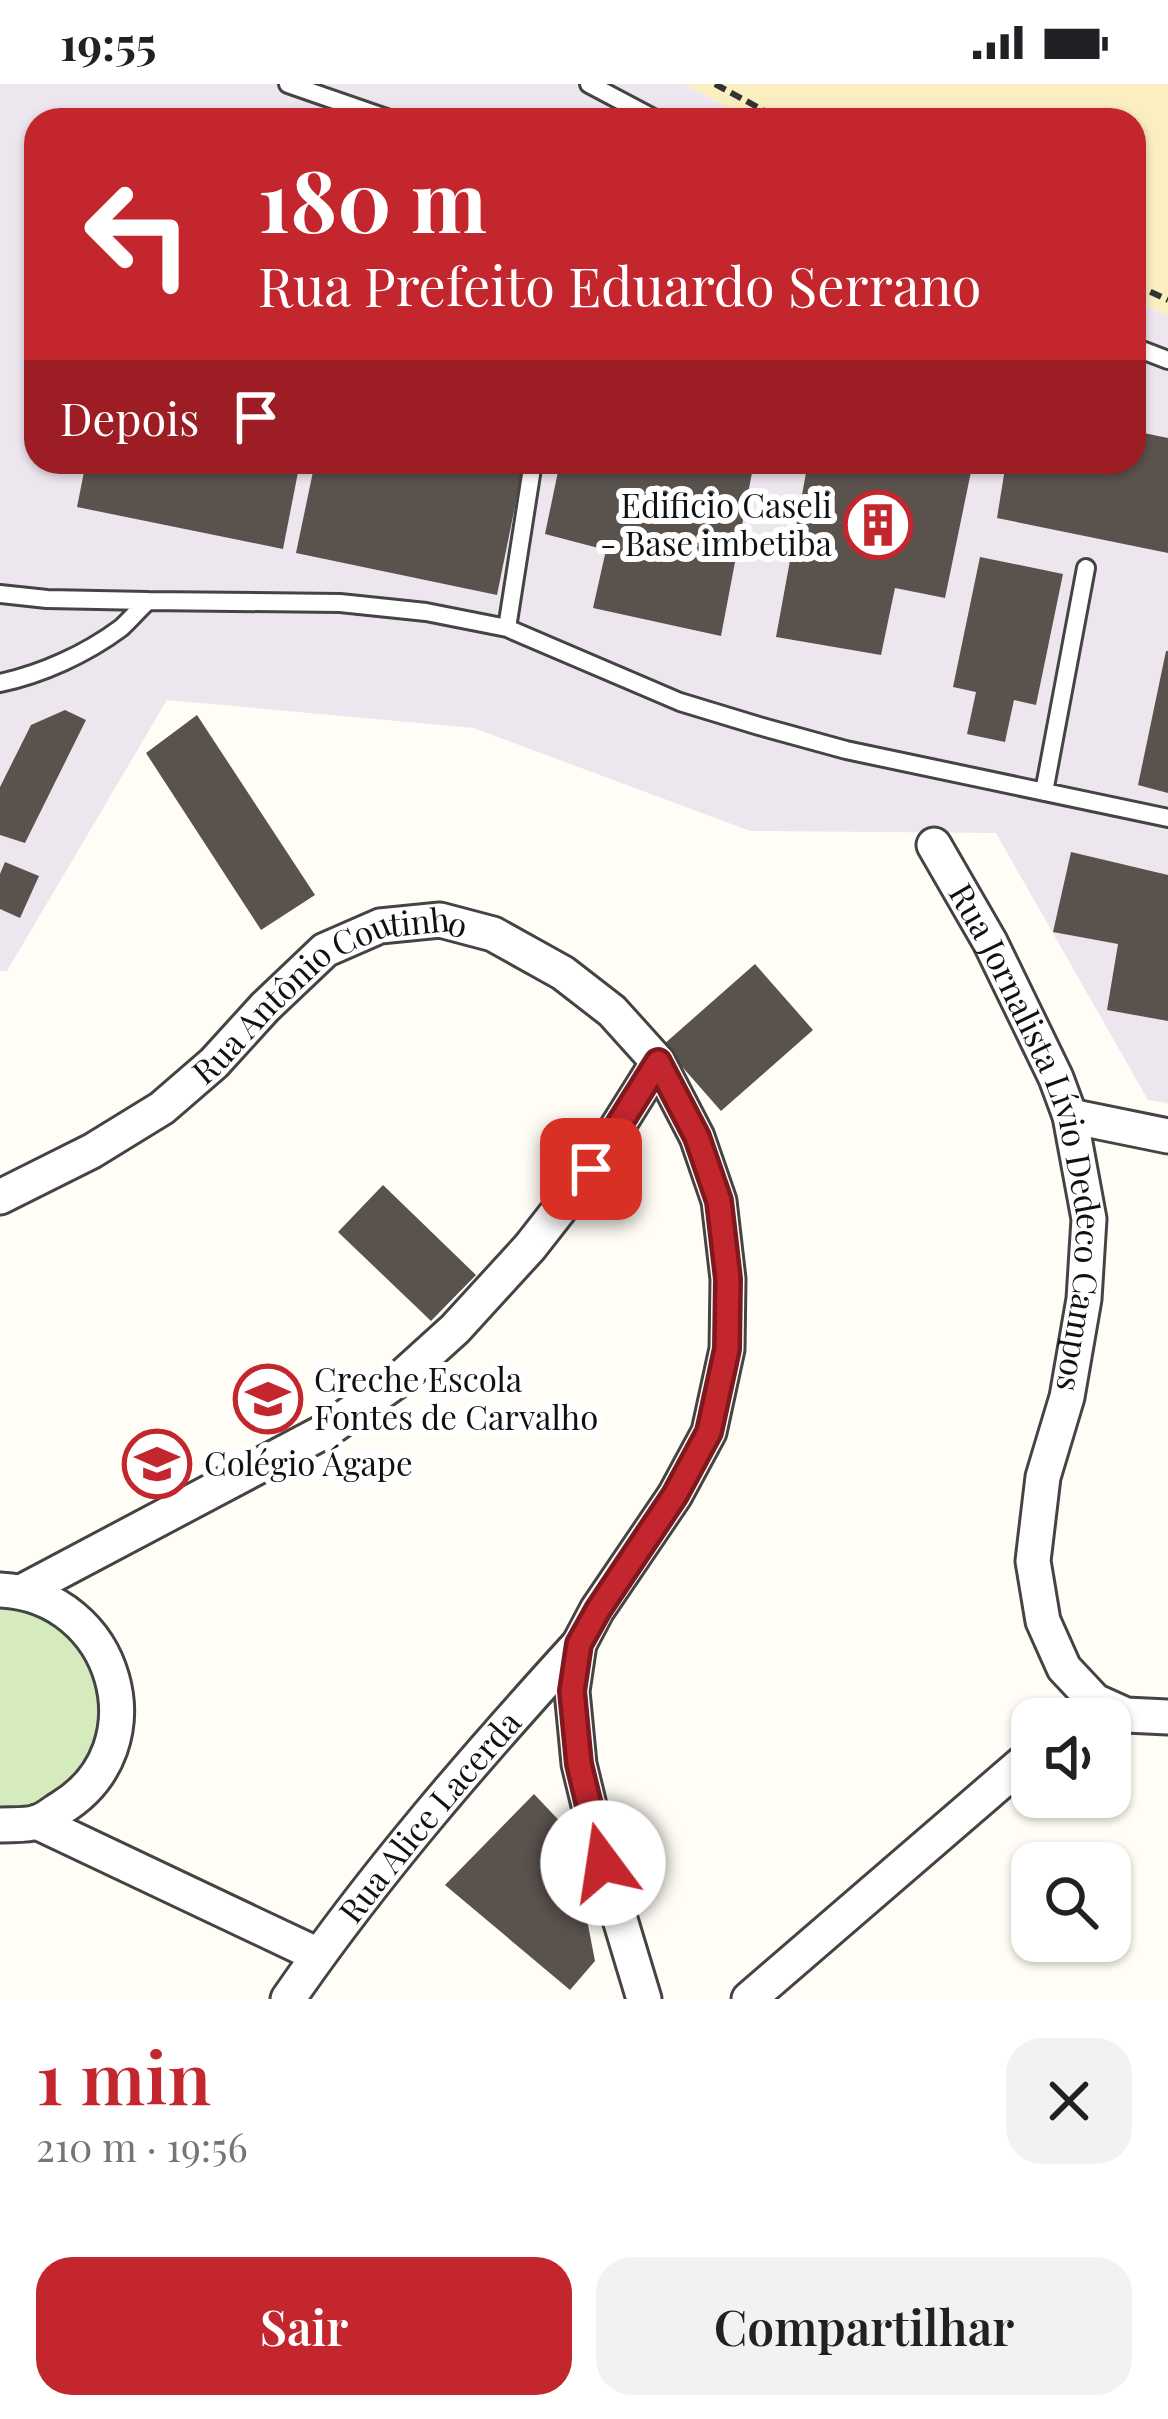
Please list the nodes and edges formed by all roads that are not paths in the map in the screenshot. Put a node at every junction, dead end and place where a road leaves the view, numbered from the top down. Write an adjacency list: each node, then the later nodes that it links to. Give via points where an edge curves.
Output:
1 (288, 84): 3 (lane)
2 (590, 84): 4 (lane)
3 (357, 108)
4 (621, 108)
5 (531, 474): 9 (lane)
6 (1085, 568): 11 (lane)
7 (0, 594): 8 (lane)
8 (148, 601): 9 (lane, via 340,603); 10 (lane, via 121,628 72,656)
9 (506, 628): 11 (lane, via 680,702 846,750)
10 (0, 683)
11 (1044, 792): 12 (lane)
12 (1168, 818)
13 (934, 845): 15 (street, Rua Jornalista Lívio Dedeco Campos)
14 (658, 1062): 17 (street, Rua Antônio Coutinho, via 612,1011 493,934 440,920 380,926 325,950 162,1108); 18 (street, via 530,1247 402,1377 327,1430); 19 (street, Rua Antônio Coutinho, via 719,1201 727,1349 709,1432)
15 (1070, 1116): 16 (street); 20 (street, Rua Jornalista Lívio Dedeco Campos, via 1089,1219 1084,1299 1043,1477 1034,1561 1043,1621)
16 (1168, 1136)
17 (0, 1197)
18 (12, 1591): 24 (street, via 70,1613 104,1652 118,1702 110,1753 81,1796)
19 (579, 1644): 26 (street, Rua Alice Lacerda); 28 (street, Rua Antônio Coutinho, via 572,1691 579,1764)
20 (1078, 1698)
21 (1131, 1715): 22 (street, Rua Jornalista Lívio Dedeco Campos)
22 (1168, 1717)
23 (1011, 1773): 29 (street)
24 (37, 1822): 25 (street); 26 (street)
25 (0, 1825)
26 (318, 1955): 27 (street, Rua Alice Lacerda)
27 (288, 1999)
28 (644, 1999)
29 (749, 1999)

